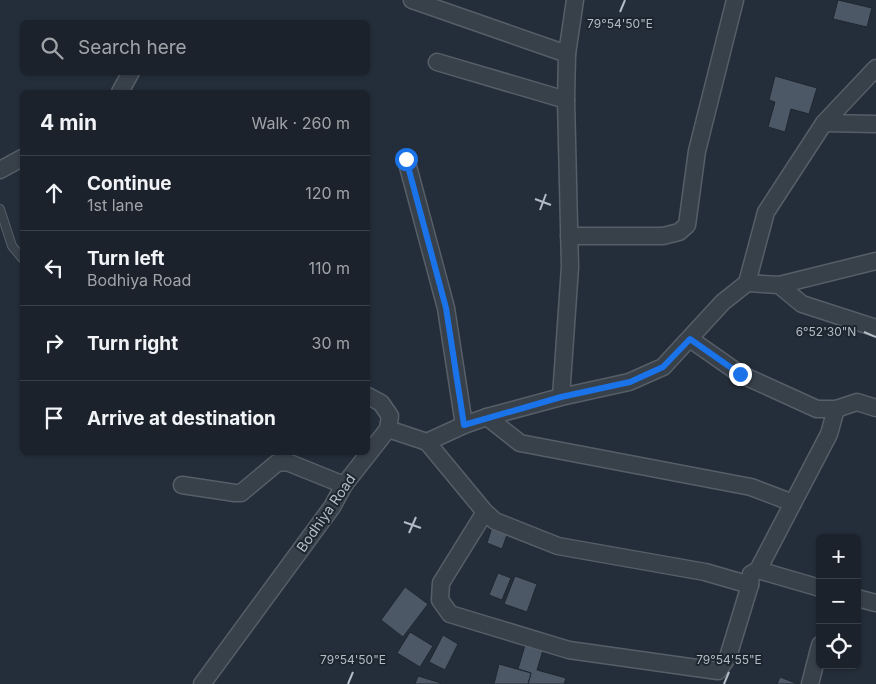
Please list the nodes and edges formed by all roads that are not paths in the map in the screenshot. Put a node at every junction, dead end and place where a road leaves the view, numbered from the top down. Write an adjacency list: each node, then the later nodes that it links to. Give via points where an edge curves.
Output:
1 (412, 0): 4 (street)
2 (575, 0): 4 (street)
3 (736, 0): 16 (street, via 697,151 687,225 679,232 663,236)
4 (567, 54): 9 (street)
5 (437, 62): 9 (street)
6 (876, 68): 10 (street)
7 (129, 75): 8 (street)
8 (121, 90)
9 (566, 100): 16 (street)
10 (824, 123): 11 (street); 19 (street, via 766,212)
11 (876, 124)
12 (20, 159): 14 (street)
13 (406, 159): 28 (street, via 446,308)
14 (0, 170)
15 (0, 209): 17 (lane, via 12,246)
16 (569, 236): 24 (street, via 570,267)
17 (20, 256)
18 (876, 261): 20 (street)
19 (747, 283): 20 (street); 22 (street, via 723,302)
20 (779, 285): 21 (street, via 802,304)
21 (876, 328)
22 (690, 339): 24 (street, via 663,367 630,382); 26 (street, via 740,374 817,409)
23 (370, 397): 29 (street, via 381,403 390,416)
24 (561, 397): 27 (street)
25 (876, 408): 26 (street, via 857,402)
26 (836, 409): 35 (street, via 829,434)
27 (487, 417): 28 (street); 35 (street, via 520,444 751,487)
28 (464, 425): 30 (street)
29 (388, 430): 30 (street); 31 (street, Bodhiya Road)
30 (427, 442): 36 (street)
31 (370, 452)
32 (368, 455): 34 (street, Bodhiya Road)
33 (182, 485): 34 (street, via 241,493 277,462 287,462)
34 (344, 485): 43 (street, Bodhiya Road, via 332,507)
35 (793, 504): 37 (street)
36 (485, 512): 38 (street, via 495,521 558,546 705,572); 38 (street, via 441,583 440,600 450,614 569,650 718,671 728,657)
37 (758, 570): 38 (street, via 751,574); 39 (street)
38 (750, 585)
39 (816, 587)
40 (861, 599): 41 (street)
41 (876, 603)
42 (816, 661): 44 (street)
43 (202, 684)
44 (810, 684)

